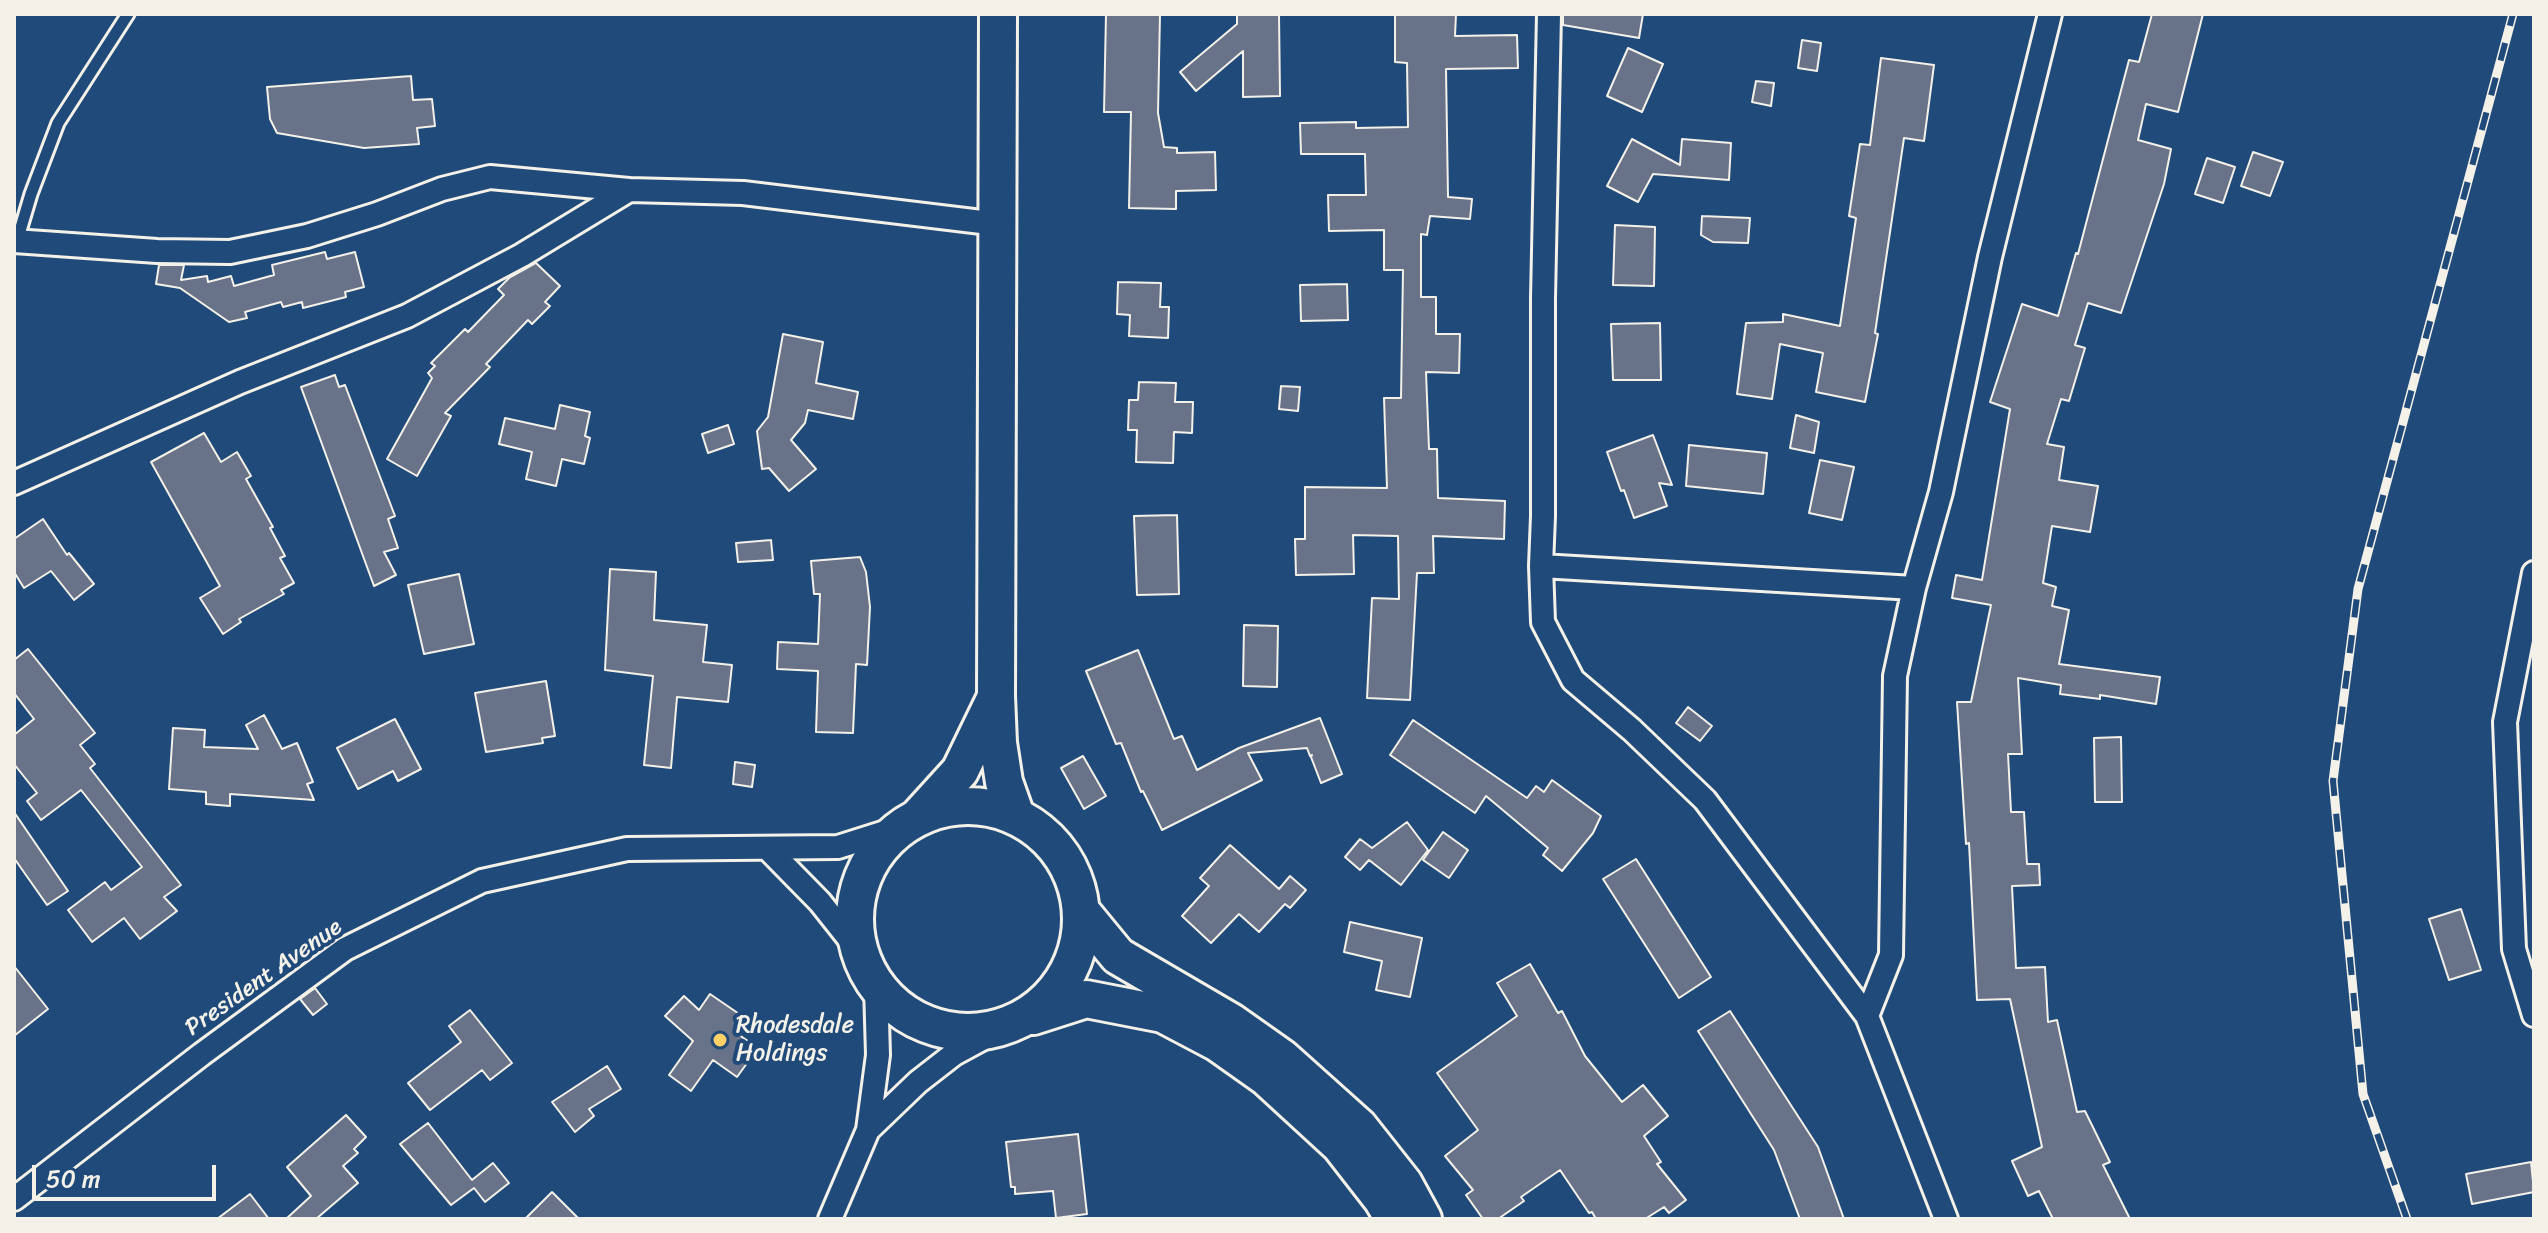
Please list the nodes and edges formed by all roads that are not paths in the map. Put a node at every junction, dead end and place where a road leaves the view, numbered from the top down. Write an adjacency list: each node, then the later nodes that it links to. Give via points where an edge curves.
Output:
1 (128, 14): 7 (lane, via 58,123)
2 (998, 14): 6 (highway)
3 (1549, 14): 9 (street)
4 (2050, 14): 11 (street, via 1990,257 1941,492)
5 (629, 190): 6 (street, via 743,193); 7 (street, via 490,177 307,236 230,252); 8 (street, via 407,316 240,382)
6 (998, 224): 13 (highway)
7 (16, 241)
8 (14, 483)
9 (1541, 566): 11 (street); 21 (street, via 1543,622 1573,680 1705,800)
10 (2534, 573): 12 (street)
11 (1914, 588): 21 (street, via 1895,676 1891,955)
12 (2529, 621): 20 (street, via 2505,722 2514,949)
13 (996, 696): 14 (highway, via 1004,782); 15 (highway, via 960,771)
14 (1016, 816): 15 (highway, via 985,807 952,806); 17 (highway, via 1061,855 1075,882)
15 (909, 821): 16 (street, President Avenue, via 838,847); 18 (highway, via 874,853 859,883 854,917)
16 (767, 848): 18 (street); 24 (street, President Avenue, via 627,849 482,881 345,949)
17 (1081, 911): 22 (highway, via 1079,944 1067,975 1047,1001); 27 (highway, via 1118,956 1282,1058 1359,1127 1404,1184)
18 (858, 950): 19 (highway)
19 (876, 986): 22 (highway, via 901,1011 932,1027 967,1033); 23 (street, via 878,1055)
20 (2534, 1015)
21 (1867, 1016): 28 (street)
22 (1011, 1024): 23 (street, via 954,1054); 26 (highway, via 1086,999 1163,1014 1266,1077 1340,1145)
23 (868, 1130): 25 (street)
24 (14, 1199)
25 (830, 1219)
26 (1394, 1219)
27 (1423, 1219)
28 (1946, 1219)

